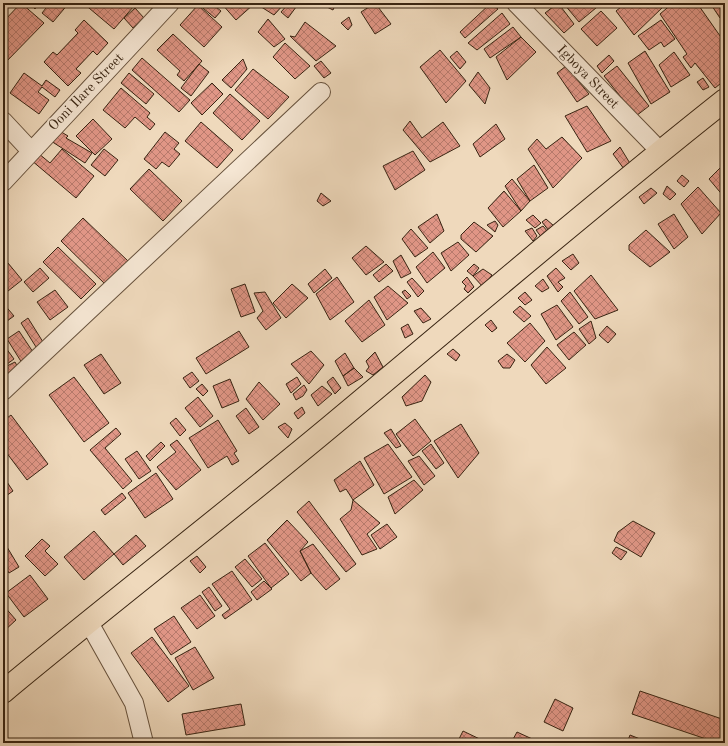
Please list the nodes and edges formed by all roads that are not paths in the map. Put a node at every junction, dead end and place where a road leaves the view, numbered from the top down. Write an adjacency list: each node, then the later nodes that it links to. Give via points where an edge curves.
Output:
1 (170, 3): 6 (street, Ooni Ilare Street)
2 (521, 4): 7 (street, Igboya Street)
3 (321, 92): 9 (street)
4 (725, 100): 7 (main road)
5 (3, 121): 6 (street)
6 (31, 151): 8 (street, Ooni Ilare Street)
7 (660, 151): 10 (main road, via 329,428)
8 (3, 182)
9 (3, 391)
10 (88, 621): 11 (main road); 12 (street, via 134,703)
11 (3, 692)
12 (144, 743)

